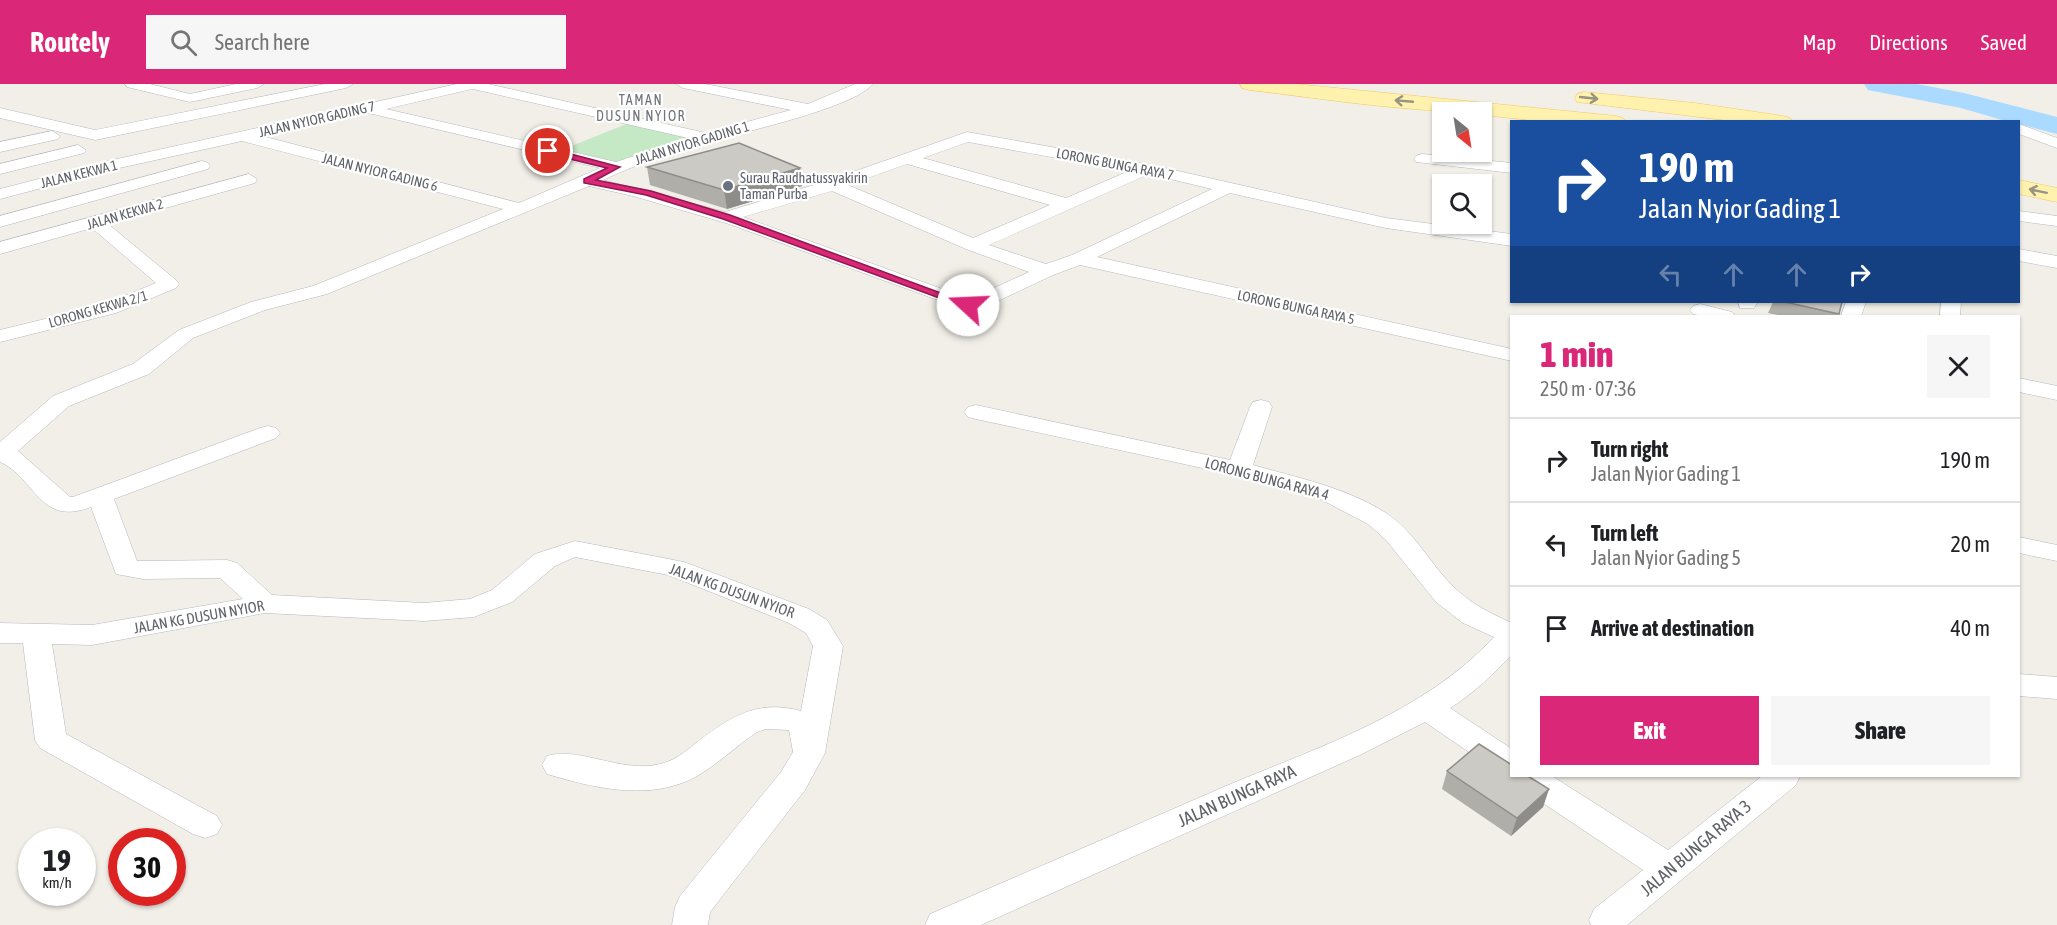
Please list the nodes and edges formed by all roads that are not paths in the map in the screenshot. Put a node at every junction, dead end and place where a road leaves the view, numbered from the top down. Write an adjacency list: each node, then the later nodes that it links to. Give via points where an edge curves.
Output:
1 (132, 84): 2 (street, via 190,98)
2 (257, 84)
3 (346, 84): 8 (street)
4 (474, 84): 10 (street, JALAN NYIOR GADING 7); 20 (street)
5 (683, 84): 11 (street)
6 (866, 84): 11 (street, JALAN NYIOR GADING 1)
7 (1249, 84): 13 (main road, one-way to 7)
8 (312, 87): 12 (street, via 95,135)
9 (1561, 95): 15 (main road, one-way to 15)
10 (367, 108): 19 (street, JALAN NYIOR GADING 7); 29 (street)
11 (807, 109): 20 (street, JALAN NYIOR GADING 1)
12 (0, 113)
13 (1569, 118): 14 (main road)
14 (1592, 120)
15 (1769, 120)
16 (0, 122): 18 (street)
17 (2020, 129): 21 (street)
18 (52, 136): 22 (street); 23 (street)
19 (241, 136): 24 (street, JALAN NYIOR GADING 7); 40 (street, JALAN NYIOR GADING 6)
20 (708, 137): 29 (street, JALAN NYIOR GADING 1)
21 (2057, 143)
22 (0, 147)
23 (78, 150): 27 (street); 31 (street)
24 (158, 155): 27 (street, JALAN KEKWA 1); 28 (street)
25 (907, 159): 32 (street, LORONG BUNGA RAYA 7, via 968,137); 34 (street, LORONG BUNGA RAYA 7); 39 (street)
26 (1422, 159): 30 (street)
27 (108, 166): 37 (street, JALAN KEKWA 1)
28 (202, 166): 44 (street); 45 (street, JALAN KEKWA 2, via 249,179)
29 (615, 167): 33 (street, JALAN NYIOR GADING 1)
30 (1510, 168)
31 (0, 169)
32 (1147, 169): 36 (street, LORONG BUNGA RAYA 7); 39 (street)
33 (587, 181): 40 (street, JALAN NYIOR GADING 1); 42 (street, via 648,193)
34 (833, 185): 42 (street, LORONG BUNGA RAYA 7); 47 (street)
35 (2020, 187): 38 (main road, one-way to 35)
36 (1227, 188): 46 (street, LORONG BUNGA RAYA 7, via 1386,223); 50 (street)
37 (0, 194)
38 (2057, 195)
39 (1067, 204): 47 (street)
40 (519, 208): 62 (street, JALAN NYIOR GADING 1, via 320,290 258,306 186,334 141,369 61,402)
41 (2020, 216): 43 (street)
42 (726, 217): 52 (street, via 968,305)
43 (2057, 221)
44 (0, 222)
45 (95, 222): 48 (street, JALAN KEKWA 2); 55 (street, LORONG KEKWA 2/1, via 170,284 116,306)
46 (1510, 240)
47 (973, 245): 52 (street)
48 (0, 249)
49 (2020, 255): 51 (street)
50 (1079, 259): 52 (street); 56 (street, LORONG BUNGA RAYA 5)
51 (2057, 262)
52 (1046, 271)
53 (1699, 310): 54 (street)
54 (1721, 315)
55 (0, 336)
56 (1510, 355)
57 (2020, 385): 58 (street)
58 (2057, 393)
59 (1261, 407): 63 (street)
60 (976, 412): 63 (street, LORONG BUNGA RAYA 4)
61 (268, 433): 64 (street)
62 (3, 454): 64 (street, via 64,505)
63 (1239, 469): 70 (street, LORONG BUNGA RAYA 4, via 1329,494 1377,519 1395,534 1446,596 1473,616)
64 (100, 496): 67 (street, via 126,568 227,569)
65 (2020, 545): 66 (street)
66 (2057, 553)
67 (265, 604): 69 (street, JALAN KG DUSUN NYIOR, via 92,635); 75 (street, JALAN KG DUSUN NYIOR, via 424,612 474,608 502,596 545,560 575,549 674,568 799,616 817,627 828,646)
68 (0, 633): 69 (street, JALAN KG DUSUN NYIOR)
69 (36, 634): 80 (street, via 51,741)
70 (1510, 634)
71 (1510, 637): 74 (street, JALAN BUNGA RAYA, via 1453,692)
72 (2020, 685): 73 (street)
73 (2057, 688)
74 (1427, 708): 76 (street); 84 (street, JALAN BUNGA RAYA, via 1340,751)
75 (809, 753): 77 (street, via 803,723 787,716 759,719 730,733 667,775 636,779); 83 (street, JALAN KG DUSUN NYIOR, via 793,781 693,907)
76 (1510, 764)
77 (558, 765)
78 (1530, 777): 81 (street)
79 (1783, 777): 81 (street, JALAN BUNGA RAYA 3)
80 (205, 825)
81 (1671, 870): 82 (street, JALAN BUNGA RAYA 3)
82 (1607, 920)
83 (690, 925)
84 (943, 925)

